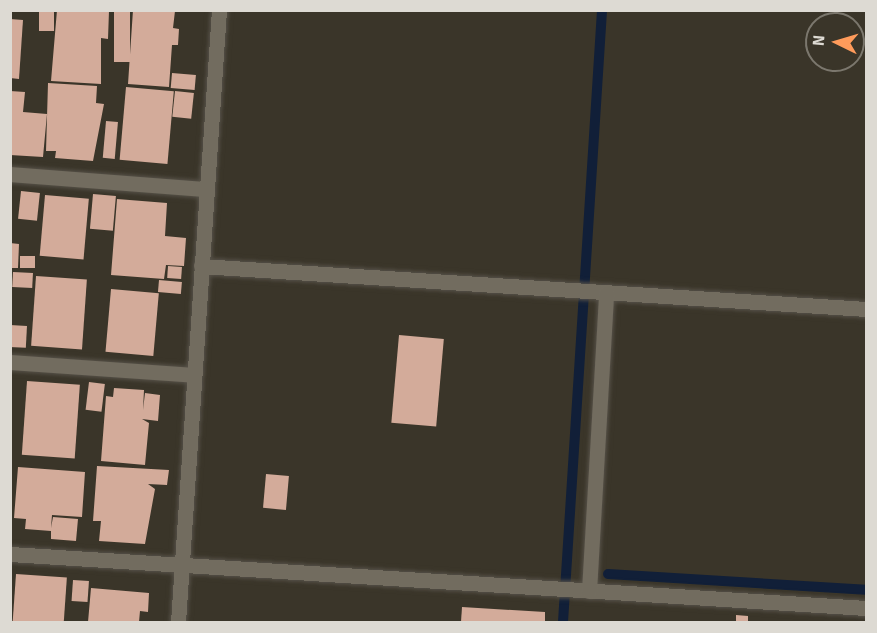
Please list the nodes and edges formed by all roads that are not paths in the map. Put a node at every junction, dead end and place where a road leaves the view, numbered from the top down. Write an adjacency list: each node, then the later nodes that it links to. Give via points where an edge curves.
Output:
1 (219, 10): 3 (street)
2 (10, 174): 3 (street)
3 (206, 189): 4 (street)
4 (201, 266): 5 (street); 8 (street)
5 (601, 291): 6 (street); 11 (street)
6 (867, 309)
7 (10, 362): 8 (street)
8 (194, 375): 10 (street)
9 (10, 554): 10 (street)
10 (181, 565): 11 (street); 13 (street)
11 (583, 590): 12 (street)
12 (867, 608)
13 (178, 622)

